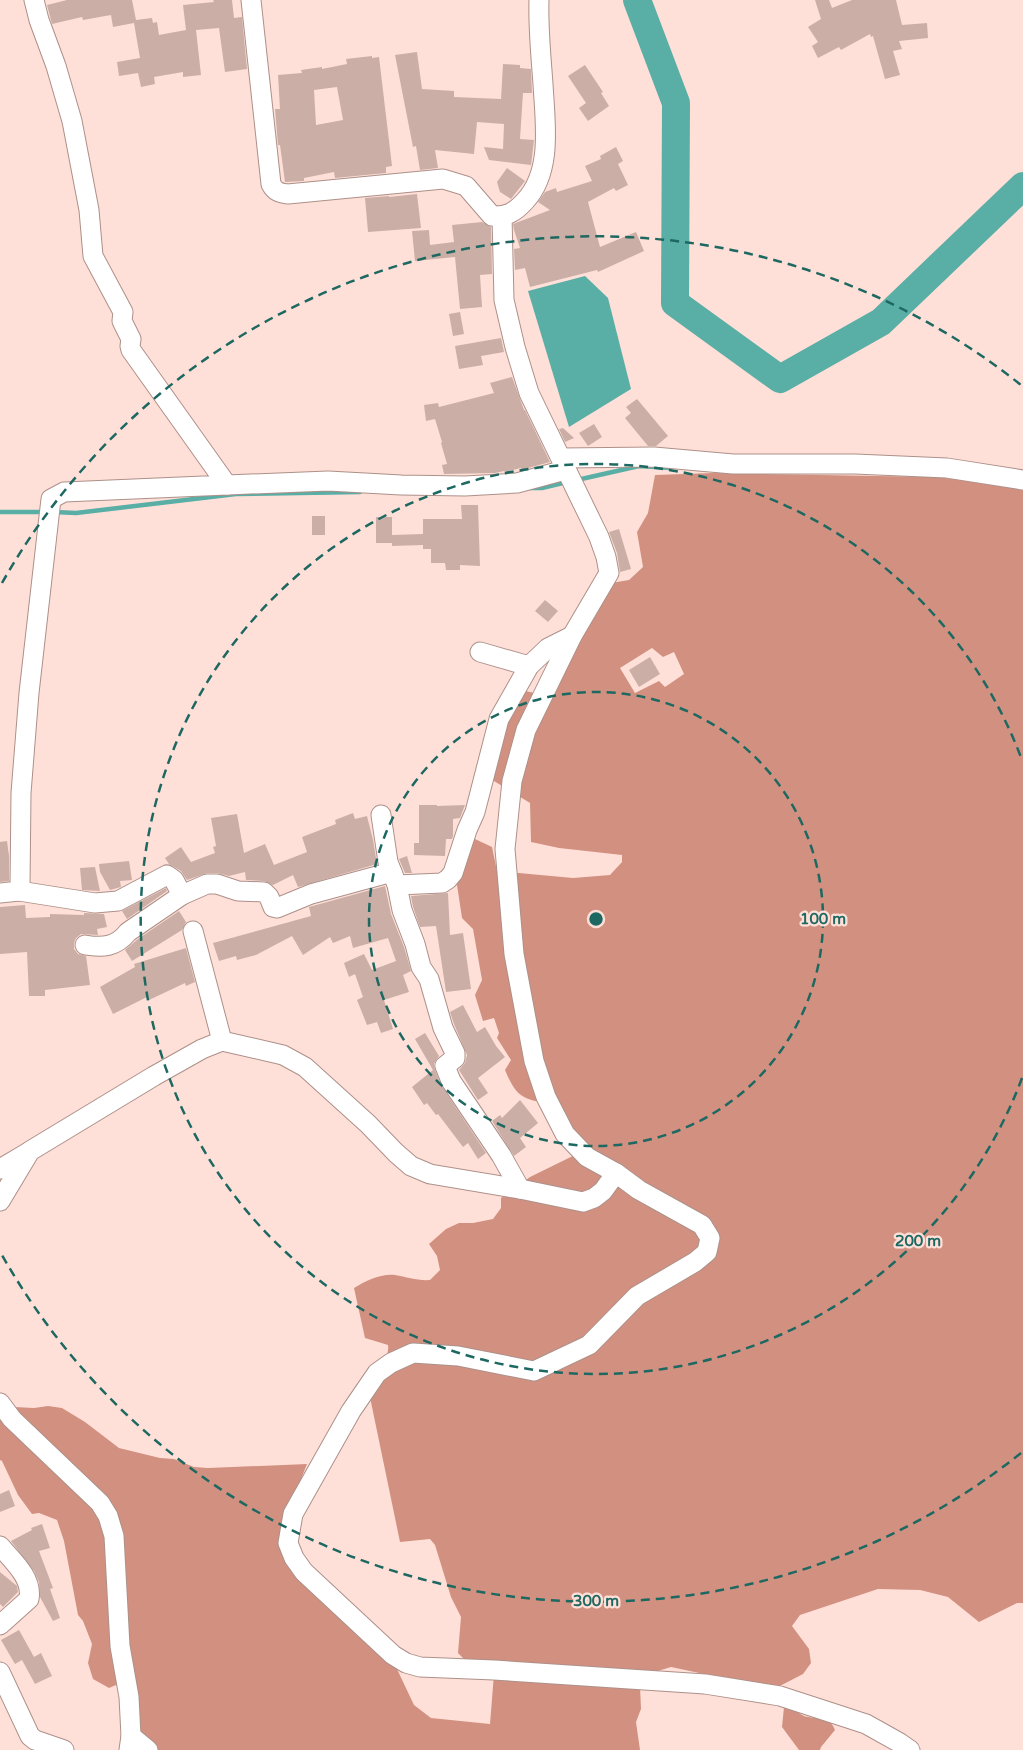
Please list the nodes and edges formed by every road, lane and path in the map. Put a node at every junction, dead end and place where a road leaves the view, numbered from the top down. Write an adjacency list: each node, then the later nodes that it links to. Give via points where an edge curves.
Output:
1 (34, 0): 7 (street, via 72,122 93,256 123,312 122,321 131,339 131,350)
2 (250, 0): 4 (street, via 274,190 288,194 443,179 466,186 492,216)
3 (539, 0): 4 (street, via 544,157 534,191 515,212)
4 (502, 216): 5 (street, via 504,300 509,327 529,393)
5 (567, 472): 6 (street, via 654,456 733,464 938,468); 7 (street, via 516,483 465,486 328,481); 8 (street, via 599,537 609,573)
6 (1023, 480)
7 (227, 485): 13 (street, via 64,492 51,499 29,693 21,793)
8 (572, 636): 10 (street, via 548,648); 21 (street, via 526,730 512,781 505,849 514,954 534,1061 546,1098 565,1134 587,1157)
9 (480, 652): 10 (street)
10 (529, 666): 12 (street, via 500,719 453,873 442,883)
11 (381, 815): 12 (street)
12 (394, 879): 15 (street, via 311,894 276,908 264,892 238,891 213,884); 22 (street, via 421,967 429,979 443,1028 455,1052 455,1058 445,1066 446,1070)
13 (19, 891): 14 (street); 15 (street, via 95,903 118,901 167,875 171,876)
14 (0, 893)
15 (182, 895): 17 (street, via 116,943 100,948)
16 (194, 931): 18 (street)
17 (85, 945)
18 (222, 1041): 19 (street, via 154,1076); 22 (street, via 283,1055 305,1067 411,1166 430,1174)
19 (30, 1151): 20 (street); 23 (street)
20 (0, 1169)
21 (616, 1174): 22 (street, via 603,1191 583,1202); 31 (street, via 702,1225 710,1238 707,1252 637,1296 589,1345 534,1371 458,1356 413,1353 377,1373 293,1514 288,1542 294,1558 304,1572 393,1655 406,1663 420,1667 705,1684 780,1696 866,1724)
22 (520, 1189)
23 (0, 1201)
24 (0, 1403): 28 (street, via 12,1419 100,1503 108,1516 114,1536 120,1646 129,1697)
25 (0, 1546): 26 (street, via 24,1576 30,1589 30,1599)
26 (0, 1625)
27 (0, 1672): 29 (street, via 30,1736)
28 (130, 1743): 30 (street)
29 (64, 1750)
30 (148, 1750)
31 (910, 1750)

